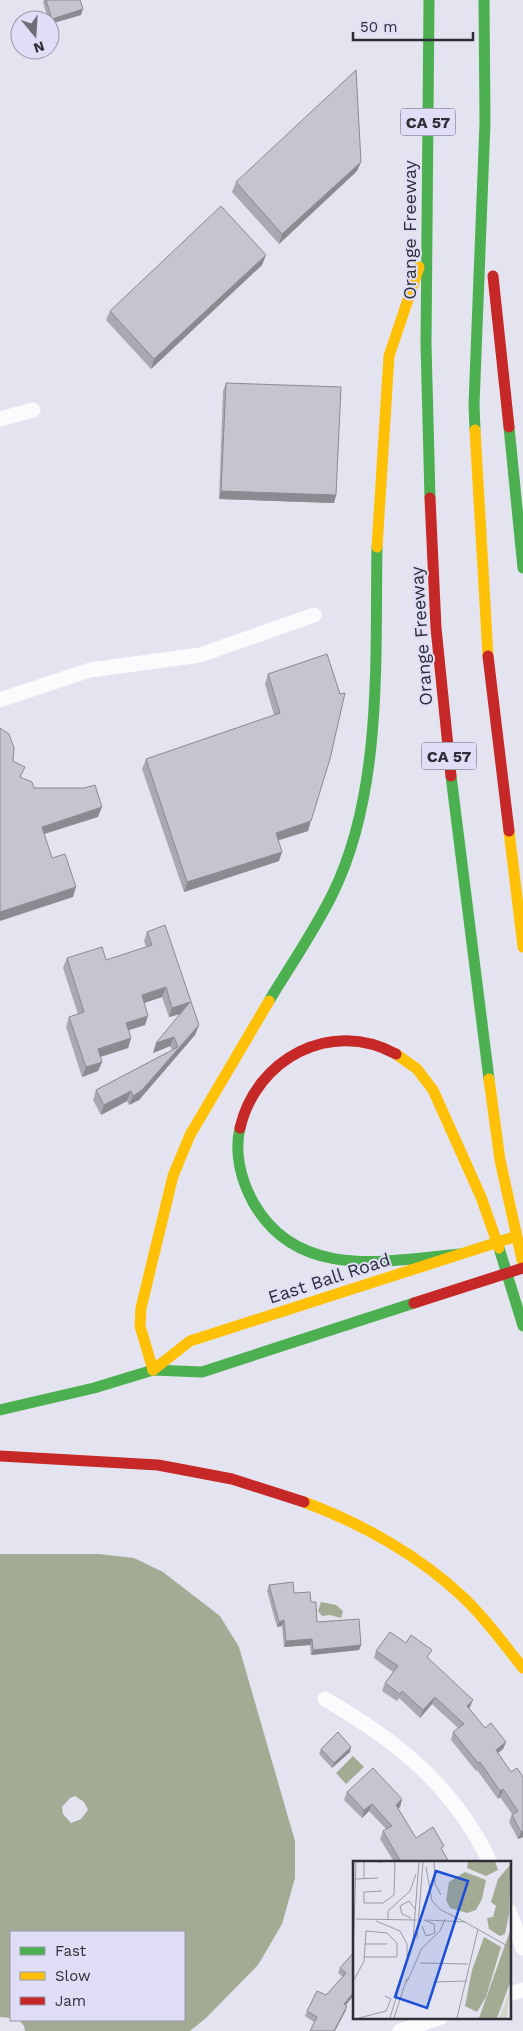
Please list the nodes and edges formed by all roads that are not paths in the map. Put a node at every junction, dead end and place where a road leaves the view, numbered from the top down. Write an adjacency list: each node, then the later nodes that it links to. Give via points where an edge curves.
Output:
1 (429, 0): 4 (main road, Orange Freeway / CA 57)
2 (484, 0): 3 (main road, CA 57)
3 (483, 174): 7 (main road); 10 (main road, CA 57, via 474,405 488,652)
4 (427, 244): 13 (main road, Orange Freeway / CA 57, via 428,452 436,628 456,822 500,1160); 16 (main road, via 389,356 377,540 373,729 352,841 332,893 190,1135 173,1176 141,1308 140,1326)
5 (33, 410): 6 (street)
6 (0, 419)
7 (523, 568)
8 (314, 615): 9 (street, via 200,655 90,670)
9 (0, 700)
10 (523, 947)
11 (523, 1234): 12 (main road, East Ball Road)
12 (460, 1254): 15 (main road, via 344,1262 303,1251 270,1227 248,1194 240,1164 238,1132 256,1088 269,1073 304,1048 341,1040 378,1045 411,1063 437,1096 488,1216); 16 (main road, East Ball Road, via 190,1341)
13 (523, 1264)
14 (523, 1268): 16 (main road, East Ball Road, via 202,1372)
15 (523, 1326)
16 (153, 1370): 17 (main road, East Ball Road)
17 (0, 1410)
18 (0, 1456): 19 (main road, via 160,1466 264,1488 327,1511 385,1541 442,1579 492,1627)
19 (523, 1668)
20 (324, 1700): 21 (street, via 379,1732 416,1762 465,1819)
21 (489, 1861)
22 (510, 1914): 23 (street)
23 (523, 1948)
24 (523, 1990): 25 (street)
25 (510, 1994)
26 (438, 2018): 27 (street)
27 (400, 2031)

